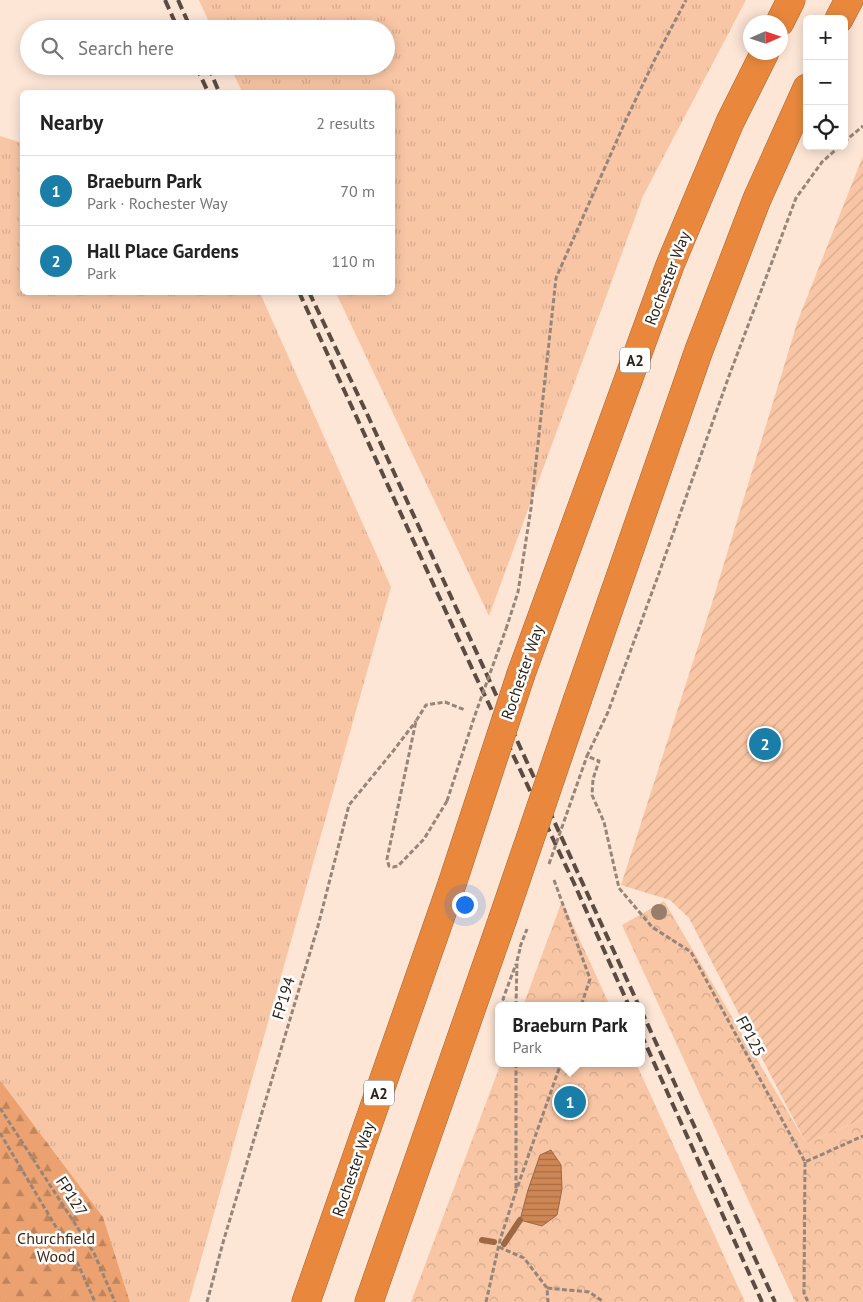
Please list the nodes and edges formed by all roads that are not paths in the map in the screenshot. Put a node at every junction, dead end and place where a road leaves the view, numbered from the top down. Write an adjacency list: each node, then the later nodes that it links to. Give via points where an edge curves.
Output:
1 (791, 0): 3 (highway)
2 (849, 0): 4 (highway)
3 (784, 15)
4 (841, 15)
5 (761, 60): 7 (highway, Rochester Way / A2, bridge, via 730,122 670,265 521,674 452,884)
6 (803, 97): 8 (highway, bridge, via 757,199 699,350 578,698 514,925)
7 (306, 1302)
8 (369, 1302)

